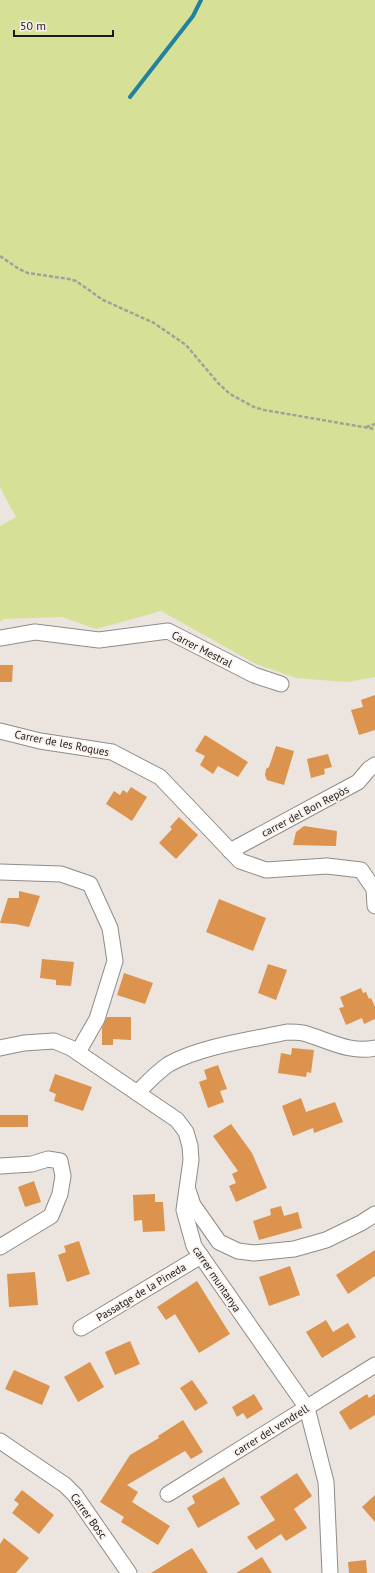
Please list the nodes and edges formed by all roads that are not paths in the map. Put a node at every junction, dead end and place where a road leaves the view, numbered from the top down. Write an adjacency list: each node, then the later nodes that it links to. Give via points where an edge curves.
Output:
1 (0, 638): 2 (street, Carrer Mestral, via 35,632 99,640 168,631 254,675)
2 (281, 684)
3 (0, 731): 5 (street, Carrer de les Roques, via 40,741 112,752 160,777)
4 (375, 765): 5 (street, carrer del Bon Repòs, via 358,782)
5 (230, 851): 7 (street, Carrer de les Roques, via 240,862 266,870 327,866 361,870 374,889)
6 (0, 872): 10 (street, via 61,874 90,884 110,928 115,961 97,1019)
7 (375, 906)
8 (0, 1048): 10 (street, carrer muntanya, via 54,1041)
9 (375, 1048): 11 (street, via 347,1048 302,1032 288,1032 201,1051 169,1064)
10 (78, 1052): 11 (street, carrer muntanya)
11 (137, 1093): 13 (street, carrer muntanya, via 176,1120 186,1132 190,1146)
12 (0, 1166): 15 (street, via 32,1164 48,1159 60,1161 63,1176 60,1194 51,1216)
13 (188, 1189): 14 (street, via 193,1205 219,1242 238,1251 254,1253 294,1249 326,1240); 16 (street, carrer muntanya, via 184,1210 194,1246)
14 (375, 1214)
15 (0, 1247)
16 (201, 1256): 17 (street, Passatge de la Pineda); 19 (street, carrer muntanya)
17 (81, 1328)
18 (375, 1365): 19 (street, carrer del vendrell)
19 (307, 1408): 21 (street, carrer del vendrell); 23 (street, carrer muntanya, via 326,1482)
20 (0, 1441): 22 (street, Carrer Bosc, via 65,1485 75,1495)
21 (168, 1494)
22 (129, 1573)
23 (330, 1573)

